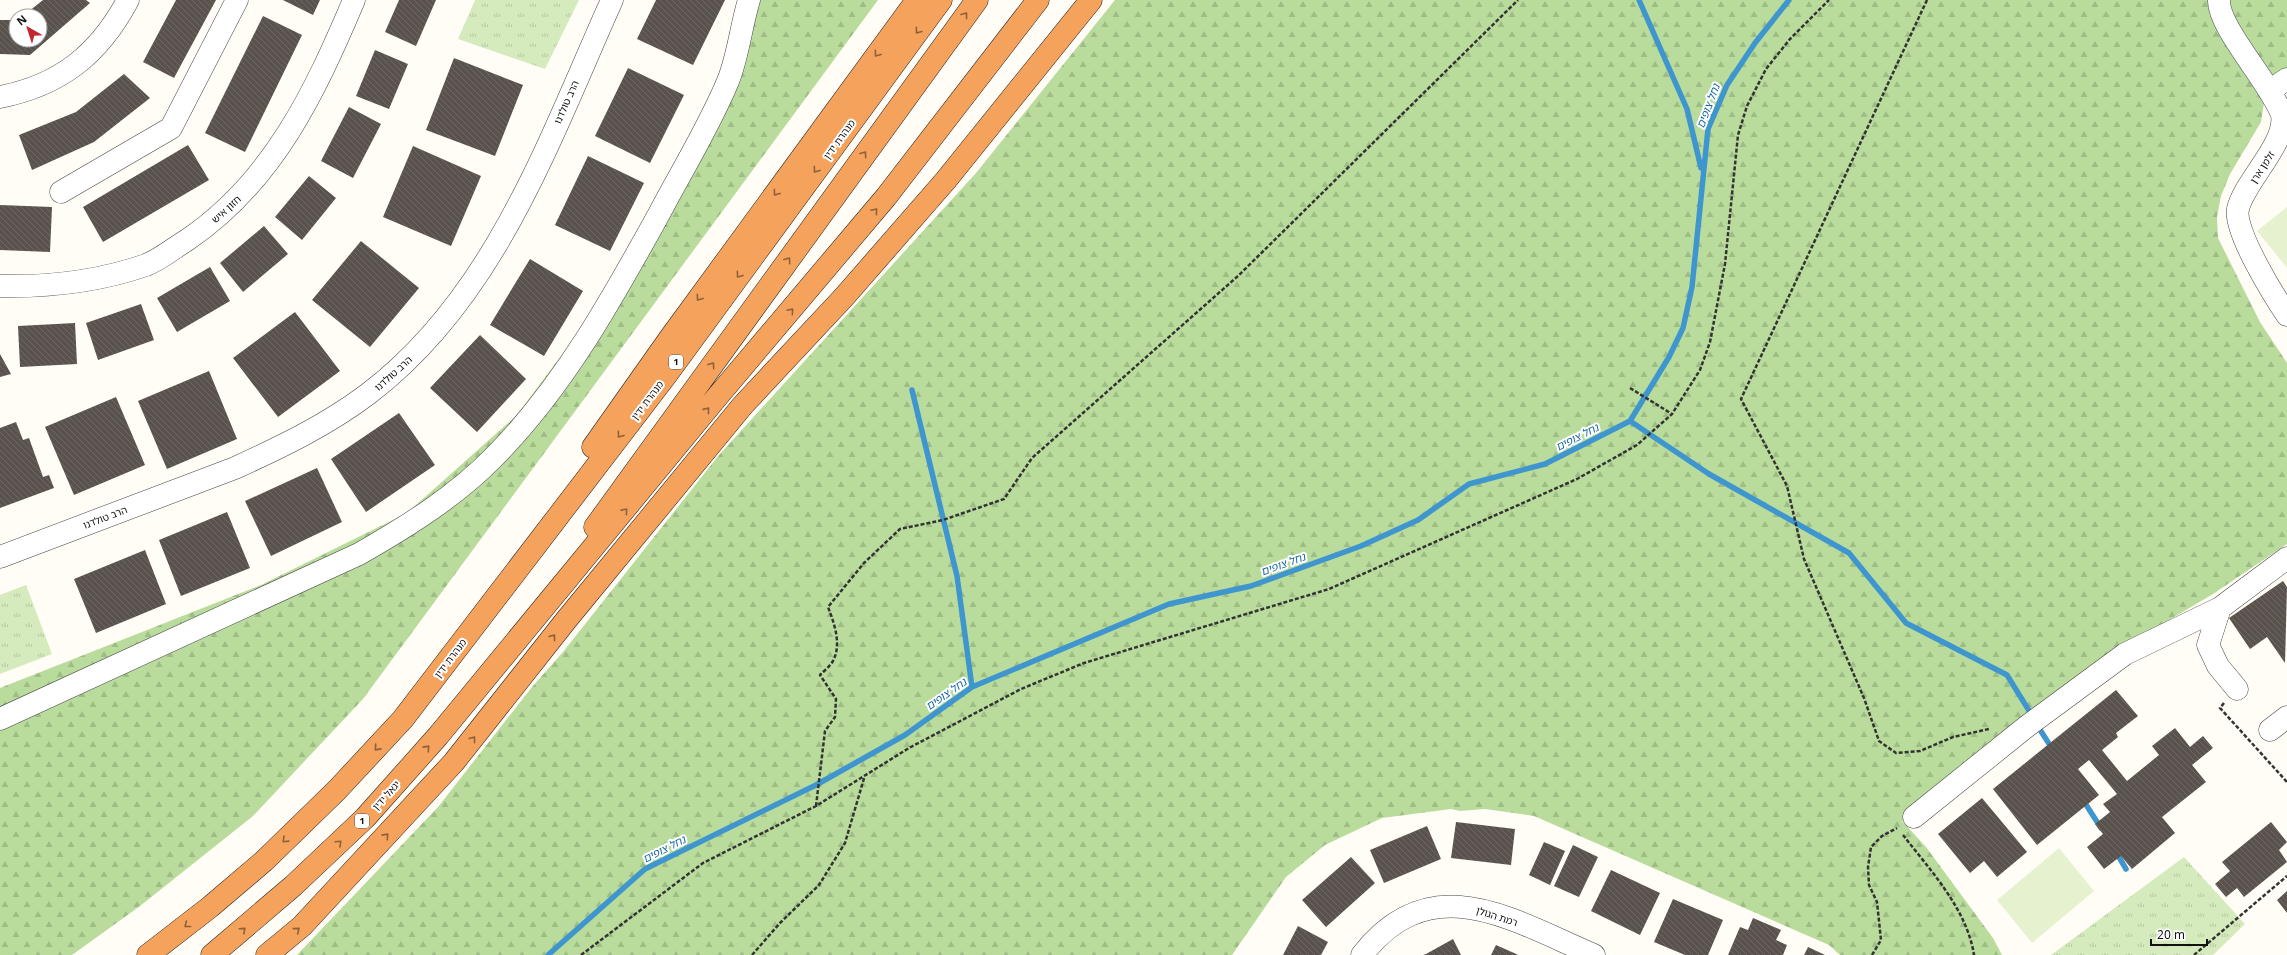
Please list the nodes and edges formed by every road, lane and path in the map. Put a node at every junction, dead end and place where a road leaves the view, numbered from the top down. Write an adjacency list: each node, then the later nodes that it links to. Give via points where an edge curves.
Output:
1 (128, 0): 17 (street, via 107,34 88,56 69,71 44,86)
2 (237, 0): 18 (street, via 171,128)
3 (354, 0): 19 (street, חזון איש, via 314,89 290,130 249,187 222,215 171,251 147,264 76,282)
4 (612, 0): 23 (street, הרב טולדנו, via 523,196 500,240 451,313 397,370 338,415 271,452)
5 (749, 0): 29 (street, via 726,85 715,111 642,244 606,308 567,369 495,456 453,493 406,527 359,554)
6 (917, 0): 30 (highway, one-way to 30, via 674,332)
7 (941, 0): 30 (highway, מנהרת ידין / 1, one-way to 30, via 667,374)
8 (977, 0): 26 (highway, 1, one-way to 8)
9 (1038, 0): 26 (highway, one-way to 9, via 886,197)
10 (1091, 0): 40 (highway, one-way to 10, via 302,926 454,762 567,619 743,405 844,297 946,180)
11 (1518, 0): 35 (path, via 1238,276 1032,458 1004,499 943,520 900,529 864,562 828,607 836,629 836,648 833,661 820,675 836,700 835,717 825,731)
12 (1829, 0): 22 (path, via 1766,69 1747,106 1738,135 1725,264 1710,342 1700,370)
13 (1927, 0): 31 (path, via 1741,399 1787,486 1804,559 1864,698 1879,741 1896,752 1920,751 1953,737)
14 (2219, 0): 16 (street, זלמן ארן, via 2222,17)
15 (2287, 79): 16 (street)
16 (2269, 91): 20 (street, זלמן ארן, via 2283,117 2281,137 2247,189 2238,210 2246,243)
17 (0, 97)
18 (61, 192)
19 (0, 286)
20 (2287, 315)
21 (1630, 388): 22 (path)
22 (1672, 414): 33 (path, via 1637,445 1577,479 1329,589 1084,663 1021,689 909,748)
23 (0, 557)
24 (2287, 558): 25 (street)
25 (2220, 608): 27 (street, via 2208,645 2218,666); 36 (street, via 2126,654 2026,727)
26 (492, 669): 39 (highway, יגאל ידין / 1, one-way to 26, via 293,886 365,818 438,736)
27 (2237, 689): 34 (path, via 2220,708)
28 (2287, 717): 32 (street)
29 (0, 719)
30 (403, 719): 38 (highway, 1, one-way to 38, via 337,790 264,861)
31 (1995, 729)
32 (2270, 730)
33 (865, 775): 35 (path); 42 (path, via 845,843 820,885 780,923)
34 (2287, 782)
35 (816, 806): 41 (path, via 703,863)
36 (1906, 822): 45 (path, via 1882,836 1871,846 1869,885 1877,902 1882,940); 46 (path, via 1971,938)
37 (2287, 876): 47 (path)
38 (148, 955)
39 (212, 955)
40 (267, 955)
41 (581, 955)
42 (752, 955)
43 (1362, 955): 44 (street, רמת הגולן, via 1373,941 1407,915 1422,909 1455,906 1482,909)
44 (1594, 955)
45 (1872, 955)
46 (1974, 955)
47 (2194, 955)

